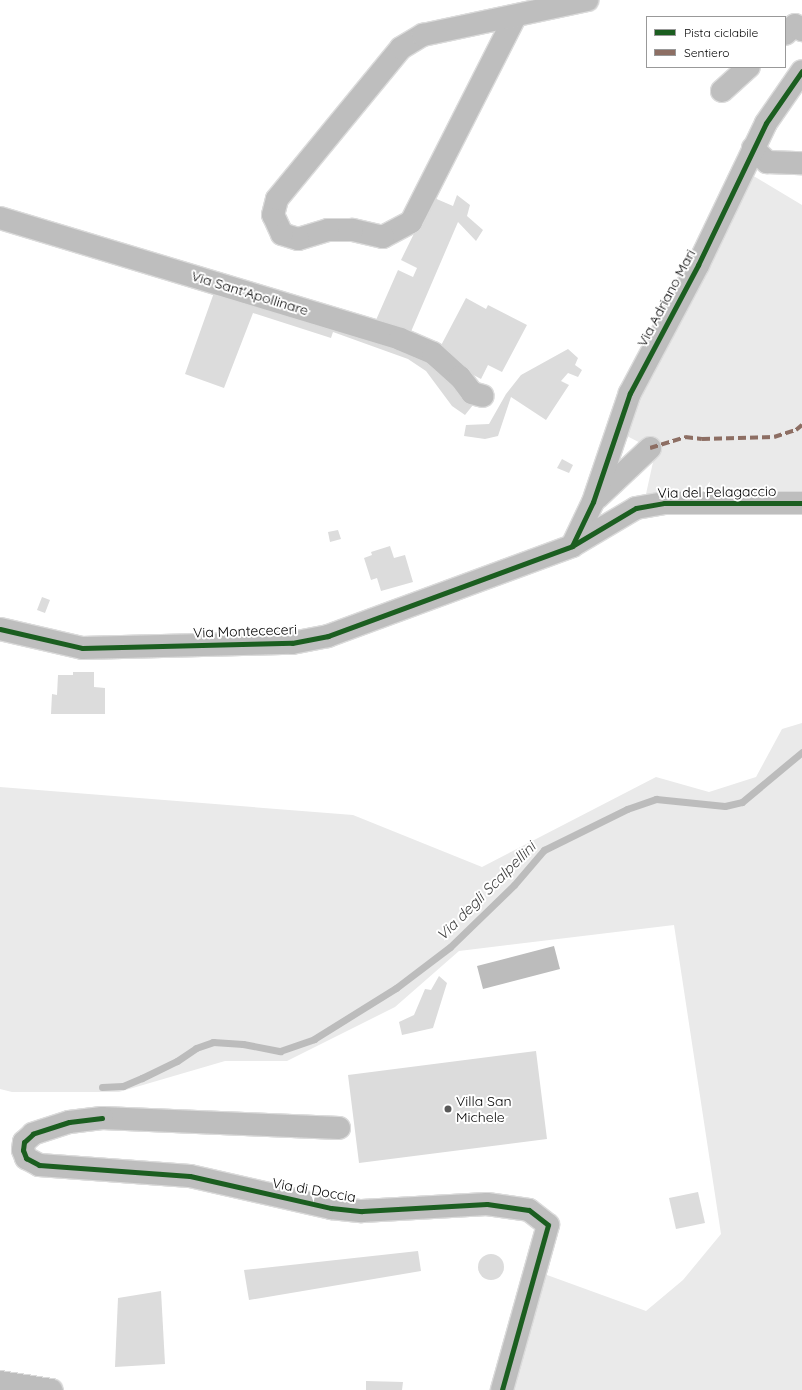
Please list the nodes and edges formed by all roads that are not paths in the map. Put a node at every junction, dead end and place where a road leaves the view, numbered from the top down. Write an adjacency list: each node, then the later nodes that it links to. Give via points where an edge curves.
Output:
1 (587, 0): 2 (street)
2 (515, 17): 2 (street, via 424,35 401,48 277,199 273,215 282,234 298,238 328,230 352,230 383,237 411,222)
3 (802, 30): 4 (street, via 795,25)
4 (786, 33)
5 (748, 68): 7 (street)
6 (802, 71): 8 (street, Via Adriano Mari, via 766,123)
7 (722, 91)
8 (754, 148): 9 (street, via 767,162); 13 (street, Via Adriano Mari, via 698,266 630,392)
9 (802, 163)
10 (0, 218): 11 (street, Via Sant'Apollinare, via 400,339 432,353 460,377 472,393)
11 (483, 396)
12 (650, 448): 13 (street)
13 (593, 502): 15 (street, Via Adriano Mari)
14 (802, 503): 15 (street, Via del Pelagaccio, via 664,502 636,508)
15 (572, 546): 16 (street, Via Montececeri, via 328,636 292,643 82,648)
16 (0, 629)
17 (340, 1128): 20 (street, Via di Doccia, via 102,1118 77,1121 33,1134 24,1142 23,1150 26,1158 39,1165 190,1176 332,1208 362,1211 487,1204 529,1210 548,1225)
18 (0, 1382): 19 (main road)
19 (51, 1390)
20 (502, 1390)

